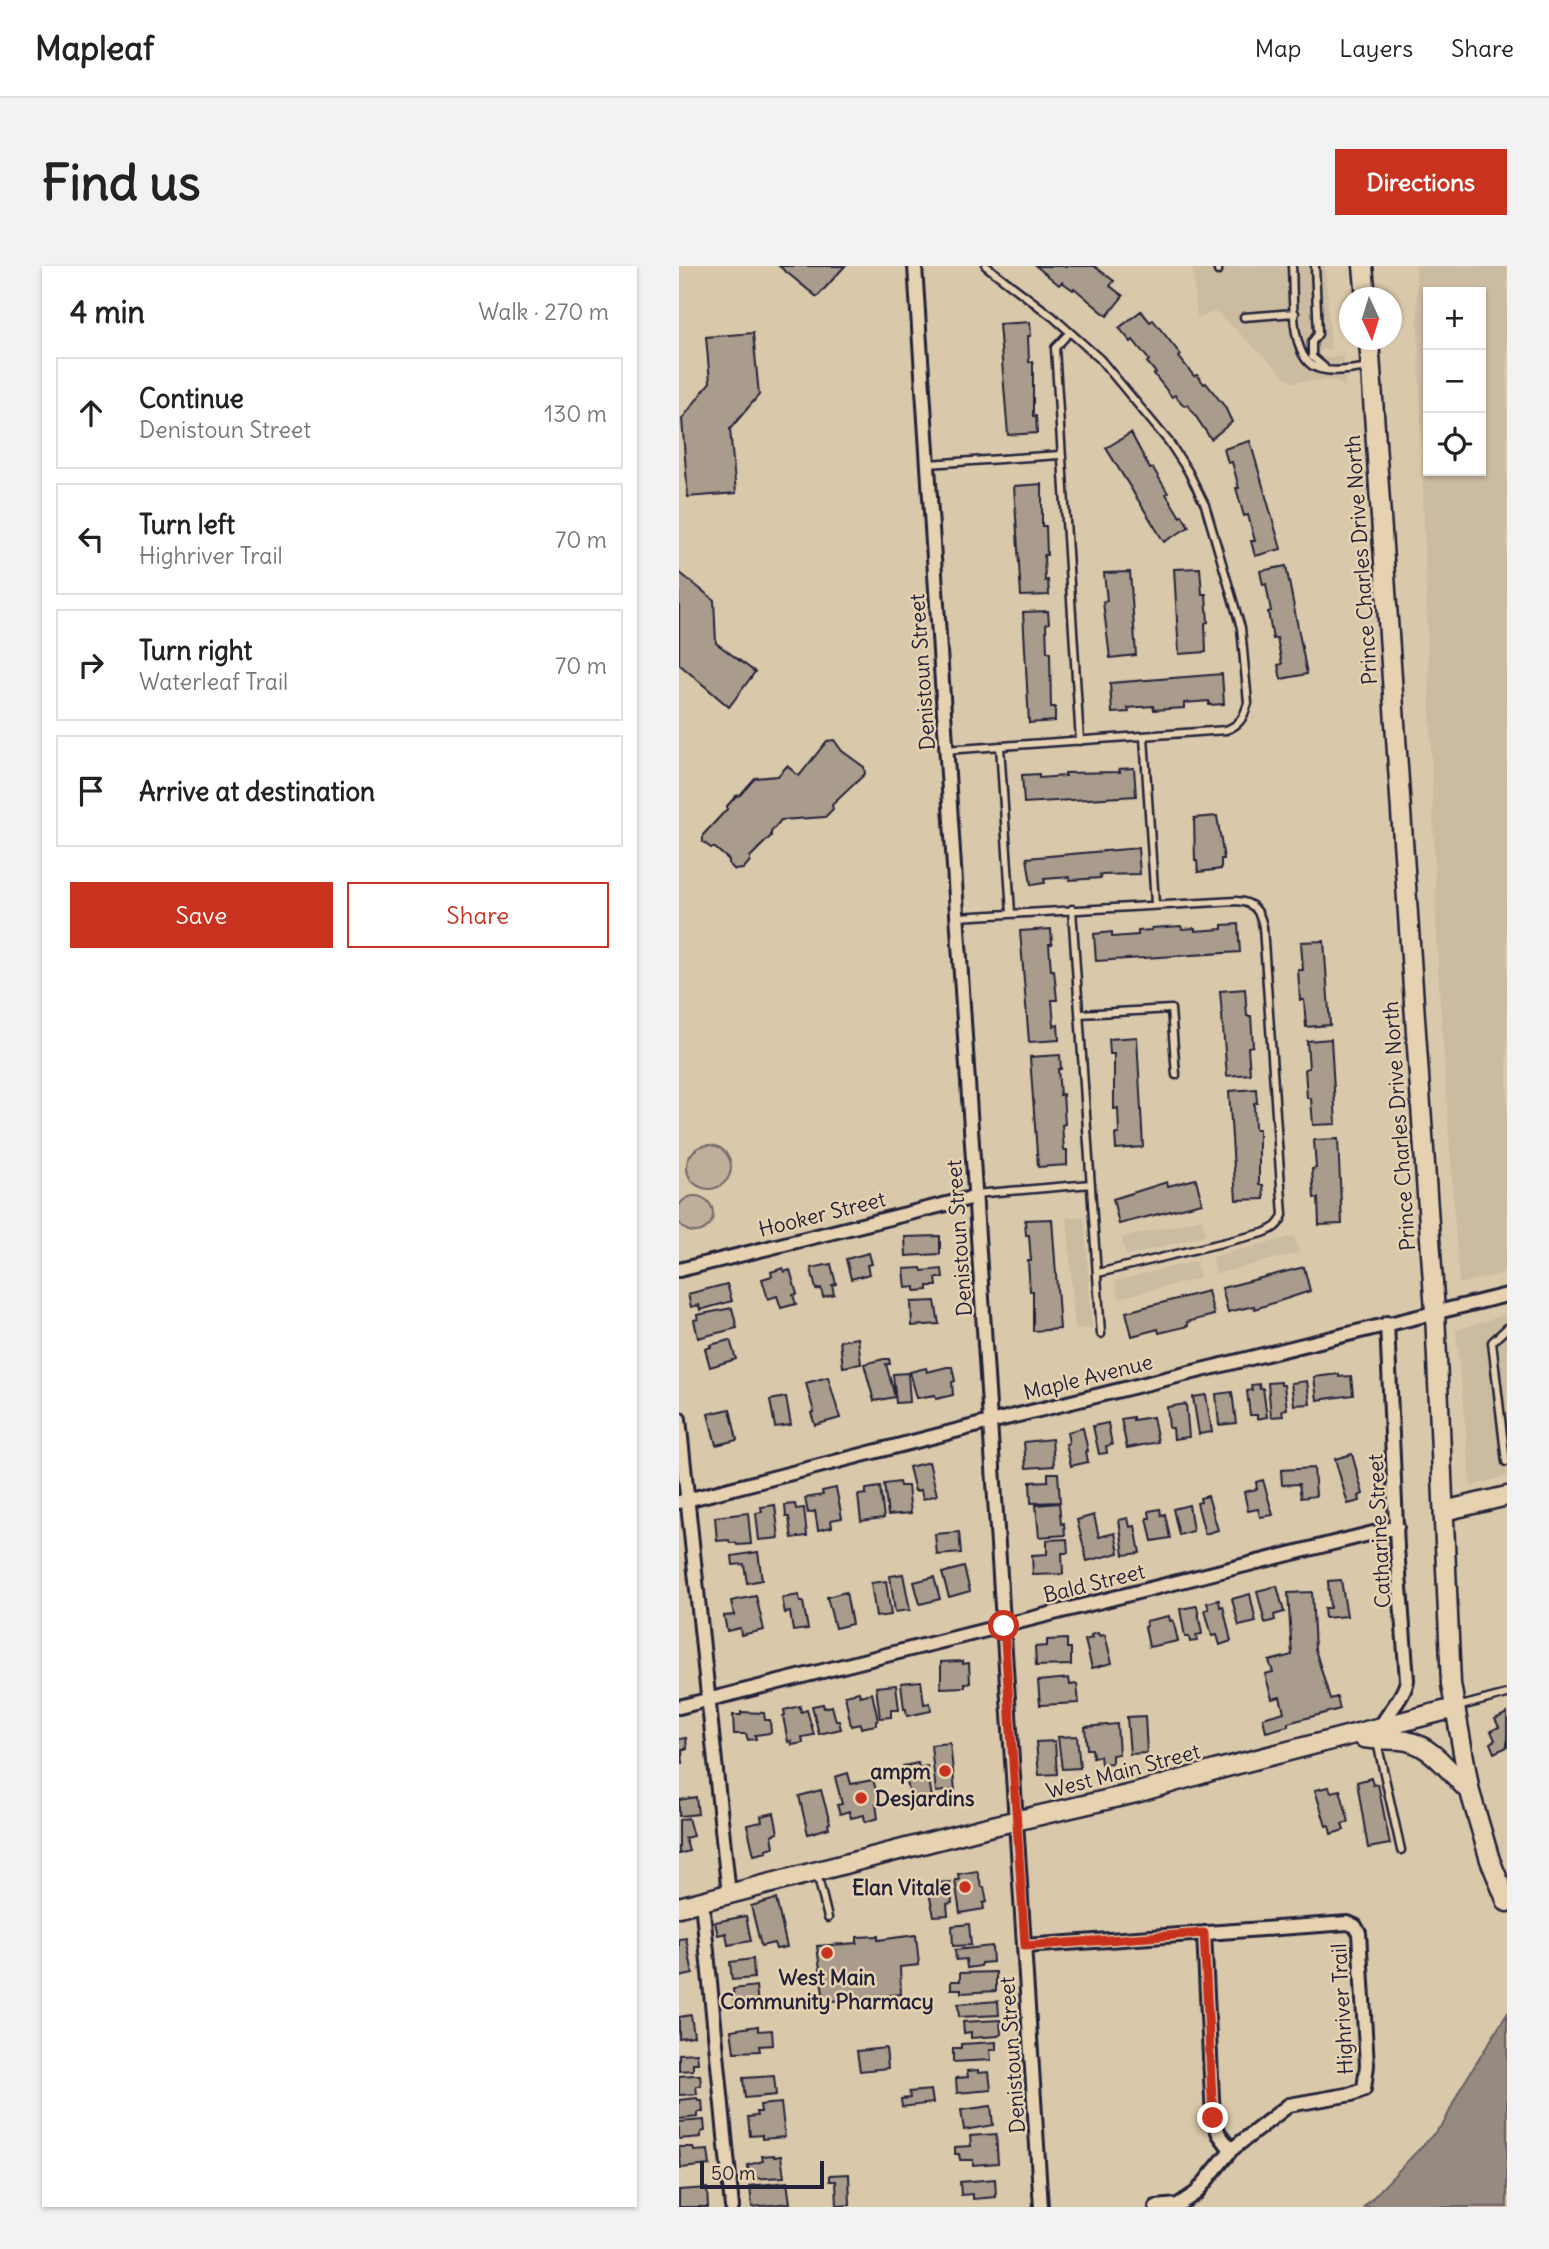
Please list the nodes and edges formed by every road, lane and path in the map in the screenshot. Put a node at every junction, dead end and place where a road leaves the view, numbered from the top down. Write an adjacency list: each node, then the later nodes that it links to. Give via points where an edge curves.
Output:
1 (915, 266): 14 (street, Denistoun Street)
2 (986, 266): 9 (lane)
3 (1292, 266): 7 (lane)
4 (1363, 266): 6 (main road)
5 (1313, 268): 12 (lane, via 1318,334 1312,342 1312,357)
6 (1365, 287)
7 (1295, 313): 8 (lane); 12 (lane, via 1303,358 1311,366)
8 (1244, 317)
9 (1069, 333): 13 (lane, via 1055,348); 15 (lane, via 1100,359 1170,442 1188,471 1212,524 1241,628 1248,703 1236,726)
10 (1370, 350): 11 (main road, Prince Charles Drive North)
11 (1371, 367): 12 (lane); 30 (main road, Prince Charles Drive North)
12 (1331, 371)
13 (1060, 455): 14 (lane); 16 (lane)
14 (927, 464): 18 (street, Denistoun Street)
15 (1144, 737): 16 (lane); 19 (lane)
16 (1080, 741): 17 (lane)
17 (1000, 746): 18 (lane); 21 (lane)
18 (946, 750): 22 (street, Denistoun Street)
19 (1155, 904): 20 (lane); 28 (lane, via 1244,901 1260,913 1283,1216 1276,1227 1263,1233)
20 (1072, 909): 21 (lane); 23 (lane)
21 (1011, 913): 22 (lane)
22 (957, 917): 26 (street, Denistoun Street)
23 (1080, 1014): 24 (lane, via 1171,1009); 25 (lane)
24 (1176, 1075)
25 (1091, 1184): 26 (lane); 28 (lane)
26 (975, 1195): 27 (street, Hooker Street); 35 (street, Denistoun Street)
27 (679, 1270)
28 (1098, 1273): 33 (lane)
29 (1507, 1295): 30 (street, Maple Avenue)
30 (1435, 1312): 31 (street, Maple Avenue); 39 (main road, Prince Charles Drive North)
31 (1387, 1323): 35 (street, Maple Avenue); 40 (street, Catharine Street)
32 (1507, 1328): 36 (lane, via 1492,1342)
33 (1101, 1334)
34 (679, 1419): 38 (street)
35 (990, 1422): 38 (street, Maple Avenue); 41 (street, Denistoun Street)
36 (1506, 1462)
37 (1507, 1496): 39 (main road)
38 (683, 1501): 43 (street)
39 (1444, 1511): 45 (main road, Prince Charles Drive North)
40 (1397, 1527): 41 (street, Bald Street); 46 (street, Catharine Street, via 1406,1686)
41 (1004, 1626): 43 (street, Bald Street); 48 (street, Denistoun Street)
42 (1507, 1694): 45 (lane)
43 (708, 1700): 44 (street, Bald Street); 51 (street)
44 (679, 1707)
45 (1455, 1708): 46 (main road, West Main Street); 47 (main road, Prince Charles Drive North)
46 (1376, 1733): 47 (main road, via 1425,1748); 48 (main road, West Main Street, via 1351,1735); 49 (lane)
47 (1470, 1792): 53 (main road, Prince Charles Drive North)
48 (1017, 1822): 50 (main road, West Main Street); 57 (street, Denistoun Street)
49 (1401, 1850)
50 (817, 1872): 51 (main road, West Main Street); 55 (lane)
51 (729, 1895): 52 (main road, West Main Street)
52 (702, 1901): 54 (main road, West Main Street); 59 (street)
53 (1507, 1902)
54 (679, 1907)
55 (828, 1918)
56 (1204, 1933): 57 (street, Highriver Trail); 58 (street, via 1213,2118); 58 (street, Highriver Trail, via 1348,1923 1359,1933 1367,2065 1364,2089 1289,2105)
57 (1025, 1946): 60 (street, Denistoun Street)
58 (1231, 2150): 61 (street, Highriver Trail, via 1196,2193 1178,2205)
59 (732, 2207)
60 (1041, 2207)
61 (1156, 2207)

